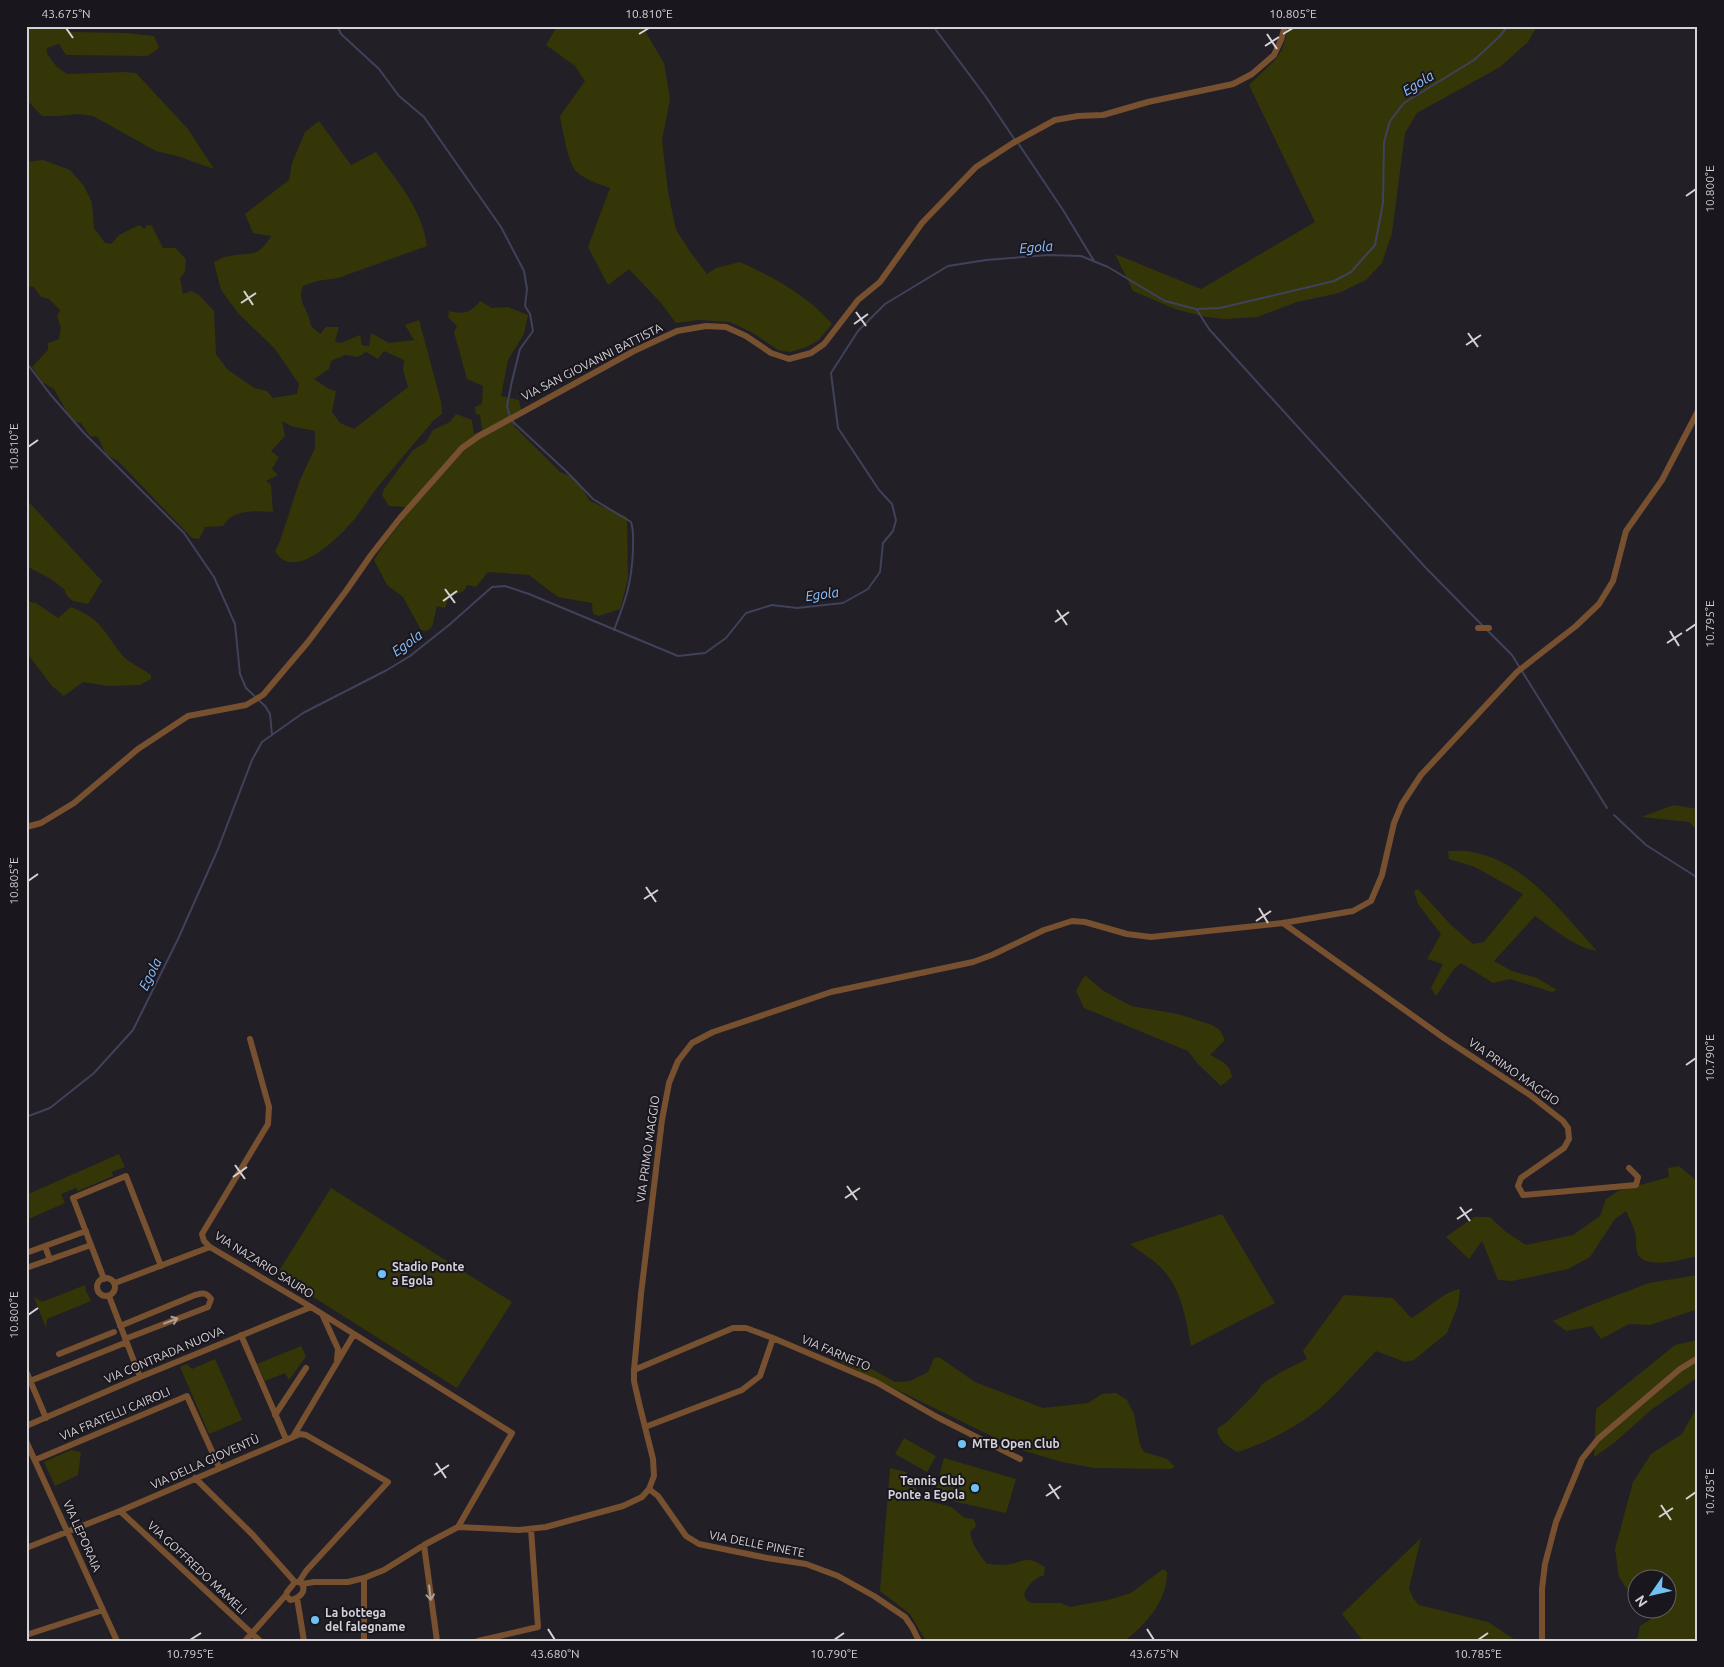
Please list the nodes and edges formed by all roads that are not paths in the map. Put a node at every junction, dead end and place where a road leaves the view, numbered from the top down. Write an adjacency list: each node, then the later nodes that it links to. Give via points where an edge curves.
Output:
1 (1285, 26): 5 (street, VIA SAN GIOVANNI BATTISTA, via 1274,56 1233,84 1103,115 1055,120 976,167 912,236 880,282 858,300 824,344 811,353 788,359 770,353 746,336 726,328 706,326 677,332 634,351 471,441 394,525 308,642 261,696 246,704 188,716 138,749 74,803 41,823)
2 (1698, 411): 6 (street, VIA PRIMO MAGGIO, via 1662,480 1626,531 1613,581 1599,604 1522,667 1412,787 1394,823 1382,875 1371,900 1353,911)
3 (1478, 628): 4 (street)
4 (1489, 628)
5 (26, 827)
6 (1283, 923): 8 (street, VIA PRIMO MAGGIO, via 1563,1121 1568,1128 1569,1139 1564,1148 1521,1178 1518,1186 1523,1196 1636,1185 1638,1177); 34 (street, VIA PRIMO MAGGIO, via 1150,938 1069,921 986,958 831,992 696,1040 678,1061 664,1101)
7 (250, 1039): 12 (street, VIA NAZARIO SAURO, via 268,1107 268,1124 202,1234)
8 (1629, 1168)
9 (86, 1231): 10 (street); 11 (street); 15 (street, via 73,1198 126,1176)
10 (91, 1245): 14 (street); 17 (street)
11 (45, 1246): 13 (street); 14 (street)
12 (210, 1247): 15 (street); 20 (street, VIA NAZARIO SAURO)
13 (26, 1253)
14 (50, 1260): 16 (street)
15 (161, 1266): 18 (street)
16 (26, 1268)
17 (104, 1279): 18 (street); 19 (street, via 99,1282 98,1289 102,1295)
18 (115, 1283): 19 (street, via 115,1290)
19 (109, 1296): 22 (street)
20 (311, 1307): 21 (street, VIA NAZARIO SAURO); 25 (street, VIA CONTRADA NUOVA)
21 (323, 1315): 24 (street, VIA NAZARIO SAURO); 32 (street, via 338,1349)
22 (120, 1326): 27 (street); 27 (street, one-way to 22, via 208,1306 211,1299 203,1292)
23 (114, 1332): 28 (street)
24 (354, 1334): 32 (street); 51 (street, VIA NAZARIO SAURO, via 512,1433)
25 (241, 1335): 36 (street, VIA CONTRADA NUOVA); 38 (street)
26 (773, 1338): 34 (street, VIA FARNETO, via 746,1328 733,1328); 41 (street, via 760,1376 742,1390); 45 (street, VIA FARNETO, via 876,1382 937,1418)
27 (126, 1340): 30 (street); 36 (street)
28 (82, 1345): 29 (street); 30 (street)
29 (59, 1354)
30 (88, 1358): 37 (street)
31 (1698, 1358): 71 (street, via 1680,1369 1598,1439 1582,1459 1556,1522 1545,1564)
32 (337, 1363): 42 (street)
33 (306, 1368): 38 (street)
34 (634, 1370): 41 (street, VIA PRIMO MAGGIO)
35 (26, 1371): 37 (street)
36 (140, 1377): 39 (street, VIA CONTRADA NUOVA)
37 (30, 1380): 39 (street)
38 (275, 1415): 43 (street)
39 (46, 1418): 40 (street, VIA CONTRADA NUOVA)
40 (26, 1426)
41 (645, 1427): 49 (street, VIA PRIMO MAGGIO, via 654,1469)
42 (294, 1435): 43 (street, VIA DELLA GIOVENTÙ); 57 (street, via 306,1435 388,1482 306,1571)
43 (286, 1439): 47 (street, VIA DELLA GIOVENTÙ)
44 (26, 1441): 46 (street, VIA LEPORAIA)
45 (1020, 1459)
46 (35, 1460): 47 (street, VIA FRATELLI CAIROLI, via 187,1396); 53 (street, VIA LEPORAIA)
47 (219, 1467): 48 (street, VIA DELLA GIOVENTÙ)
48 (195, 1478): 50 (street, VIA DELLA GIOVENTÙ); 57 (street)
49 (649, 1489): 52 (street, via 642,1497 622,1506 560,1524); 70 (street, VIA DELLE PINETE, via 691,1540 806,1564 838,1576 905,1617)
50 (120, 1511): 53 (street, VIA DELLA GIOVENTÙ); 61 (street, VIA GOFFREDO MAMELI)
51 (458, 1527): 52 (street); 54 (street)
52 (531, 1528): 69 (street, via 538,1627)
53 (69, 1532): 55 (street, VIA DELLA GIOVENTÙ); 60 (street, VIA LEPORAIA)
54 (424, 1545): 56 (street, via 384,1570); 68 (street, one-way to 68)
55 (26, 1548)
56 (364, 1578): 57 (street); 67 (street)
57 (300, 1584): 58 (street, via 286,1592); 59 (street, via 303,1592)
58 (288, 1598): 59 (street); 61 (street)
59 (297, 1598): 66 (street)
60 (103, 1610): 62 (street); 63 (street, VIA LEPORAIA)
61 (252, 1633): 64 (street); 65 (street, VIA GOFFREDO MAMELI)
62 (26, 1635)
63 (117, 1641)
64 (245, 1641)
65 (260, 1641)
66 (304, 1641)
67 (364, 1641)
68 (437, 1641)
69 (478, 1641)
70 (919, 1641)
71 (1542, 1641)

